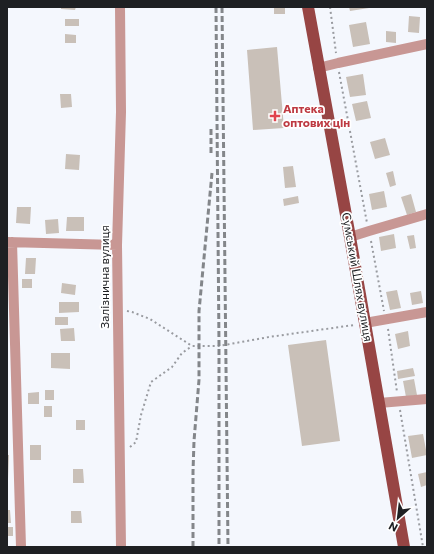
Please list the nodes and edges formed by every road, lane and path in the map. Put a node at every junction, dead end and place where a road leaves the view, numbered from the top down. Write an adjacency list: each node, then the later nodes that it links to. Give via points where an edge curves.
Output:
1 (120, 7): 11 (street, Залізнична вулиця, via 121,112)
2 (308, 7): 6 (main road, Сумський Шлях вулиця)
3 (330, 7): 5 (path)
4 (427, 44): 5 (street)
5 (338, 63): 6 (street); 8 (path)
6 (318, 68): 9 (main road, Сумський Шлях вулиця)
7 (427, 214): 8 (street)
8 (369, 230): 9 (street); 14 (path)
9 (350, 237): 15 (main road, Сумський Шлях вулиця)
10 (9, 242): 11 (street); 21 (street)
11 (117, 245): 12 (street, Залізнична вулиця)
12 (118, 310): 16 (path, via 150,319); 20 (street, Залізнична вулиця)
13 (427, 312): 14 (street)
14 (386, 319): 15 (street); 18 (path)
15 (365, 323): 16 (path, via 219,346); 19 (main road, Сумський Шлях вулиця)
16 (192, 346): 20 (path, via 182,353 172,367 151,382 136,442)
17 (427, 399): 18 (street)
18 (398, 401): 19 (street); 24 (path)
19 (379, 403): 23 (main road, Сумський Шлях вулиця)
20 (120, 454): 22 (street, Залізнична вулиця)
21 (21, 547)
22 (122, 547)
23 (404, 547)
24 (422, 547)

